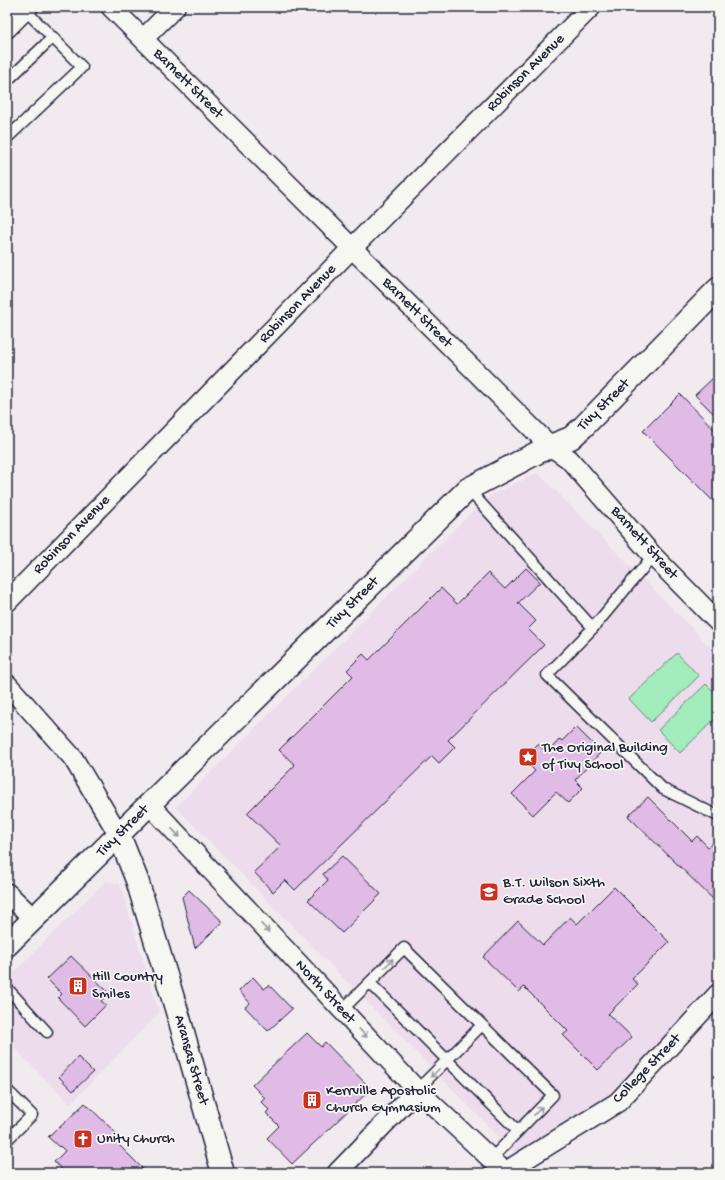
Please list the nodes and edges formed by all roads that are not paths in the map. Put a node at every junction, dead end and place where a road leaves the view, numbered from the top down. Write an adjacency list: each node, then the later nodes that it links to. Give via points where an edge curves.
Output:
1 (111, 7): 7 (street, Barnett Street)
2 (175, 7): 7 (street)
3 (591, 7): 10 (street, Robinson Avenue)
4 (26, 9): 5 (street); 6 (lane)
5 (7, 28)
6 (53, 37): 8 (lane); 9 (lane, via 82,67)
7 (143, 39): 10 (street, Barnett Street)
8 (7, 81)
9 (7, 138)
10 (352, 248): 12 (street, Barnett Street); 15 (street, Robinson Avenue)
11 (718, 289): 12 (street, Tivy Street, via 583,427 571,438)
12 (550, 446): 13 (street, Tivy Street); 14 (street, Barnett Street, via 569,459)
13 (468, 489): 17 (lane); 19 (street, Tivy Street)
14 (653, 556): 16 (street, Barnett Street); 17 (lane)
15 (7, 602)
16 (718, 622)
17 (593, 628): 20 (lane, via 547,675 663,789)
18 (7, 684): 21 (street, via 72,758)
19 (149, 804): 21 (street, Tivy Street); 28 (street, North Street, one-way to 28)
20 (718, 816)
21 (119, 835): 23 (street, Tivy Street); 37 (street, Aransas Street, via 137,880)
22 (7, 893): 23 (street)
23 (33, 918): 24 (street, Tivy Street)
24 (7, 945)
25 (370, 983): 28 (lane); 29 (lane, one-way to 29, via 404,948); 31 (lane)
26 (7, 988): 30 (lane)
27 (718, 994): 39 (street, College Street, via 618,1102)
28 (342, 1010): 33 (street, North Street, one-way to 33)
29 (482, 1025): 31 (lane); 34 (lane, one-way to 29, via 553,1095)
30 (47, 1032)
31 (447, 1060): 33 (lane, one-way to 33); 34 (lane)
32 (7, 1090): 35 (lane, via 32,1115)
33 (417, 1090): 36 (street, North Street); 38 (street)
34 (518, 1131): 36 (lane)
35 (7, 1140)
36 (491, 1159): 39 (street, North Street)
37 (223, 1173)
38 (337, 1173)
39 (506, 1173)

